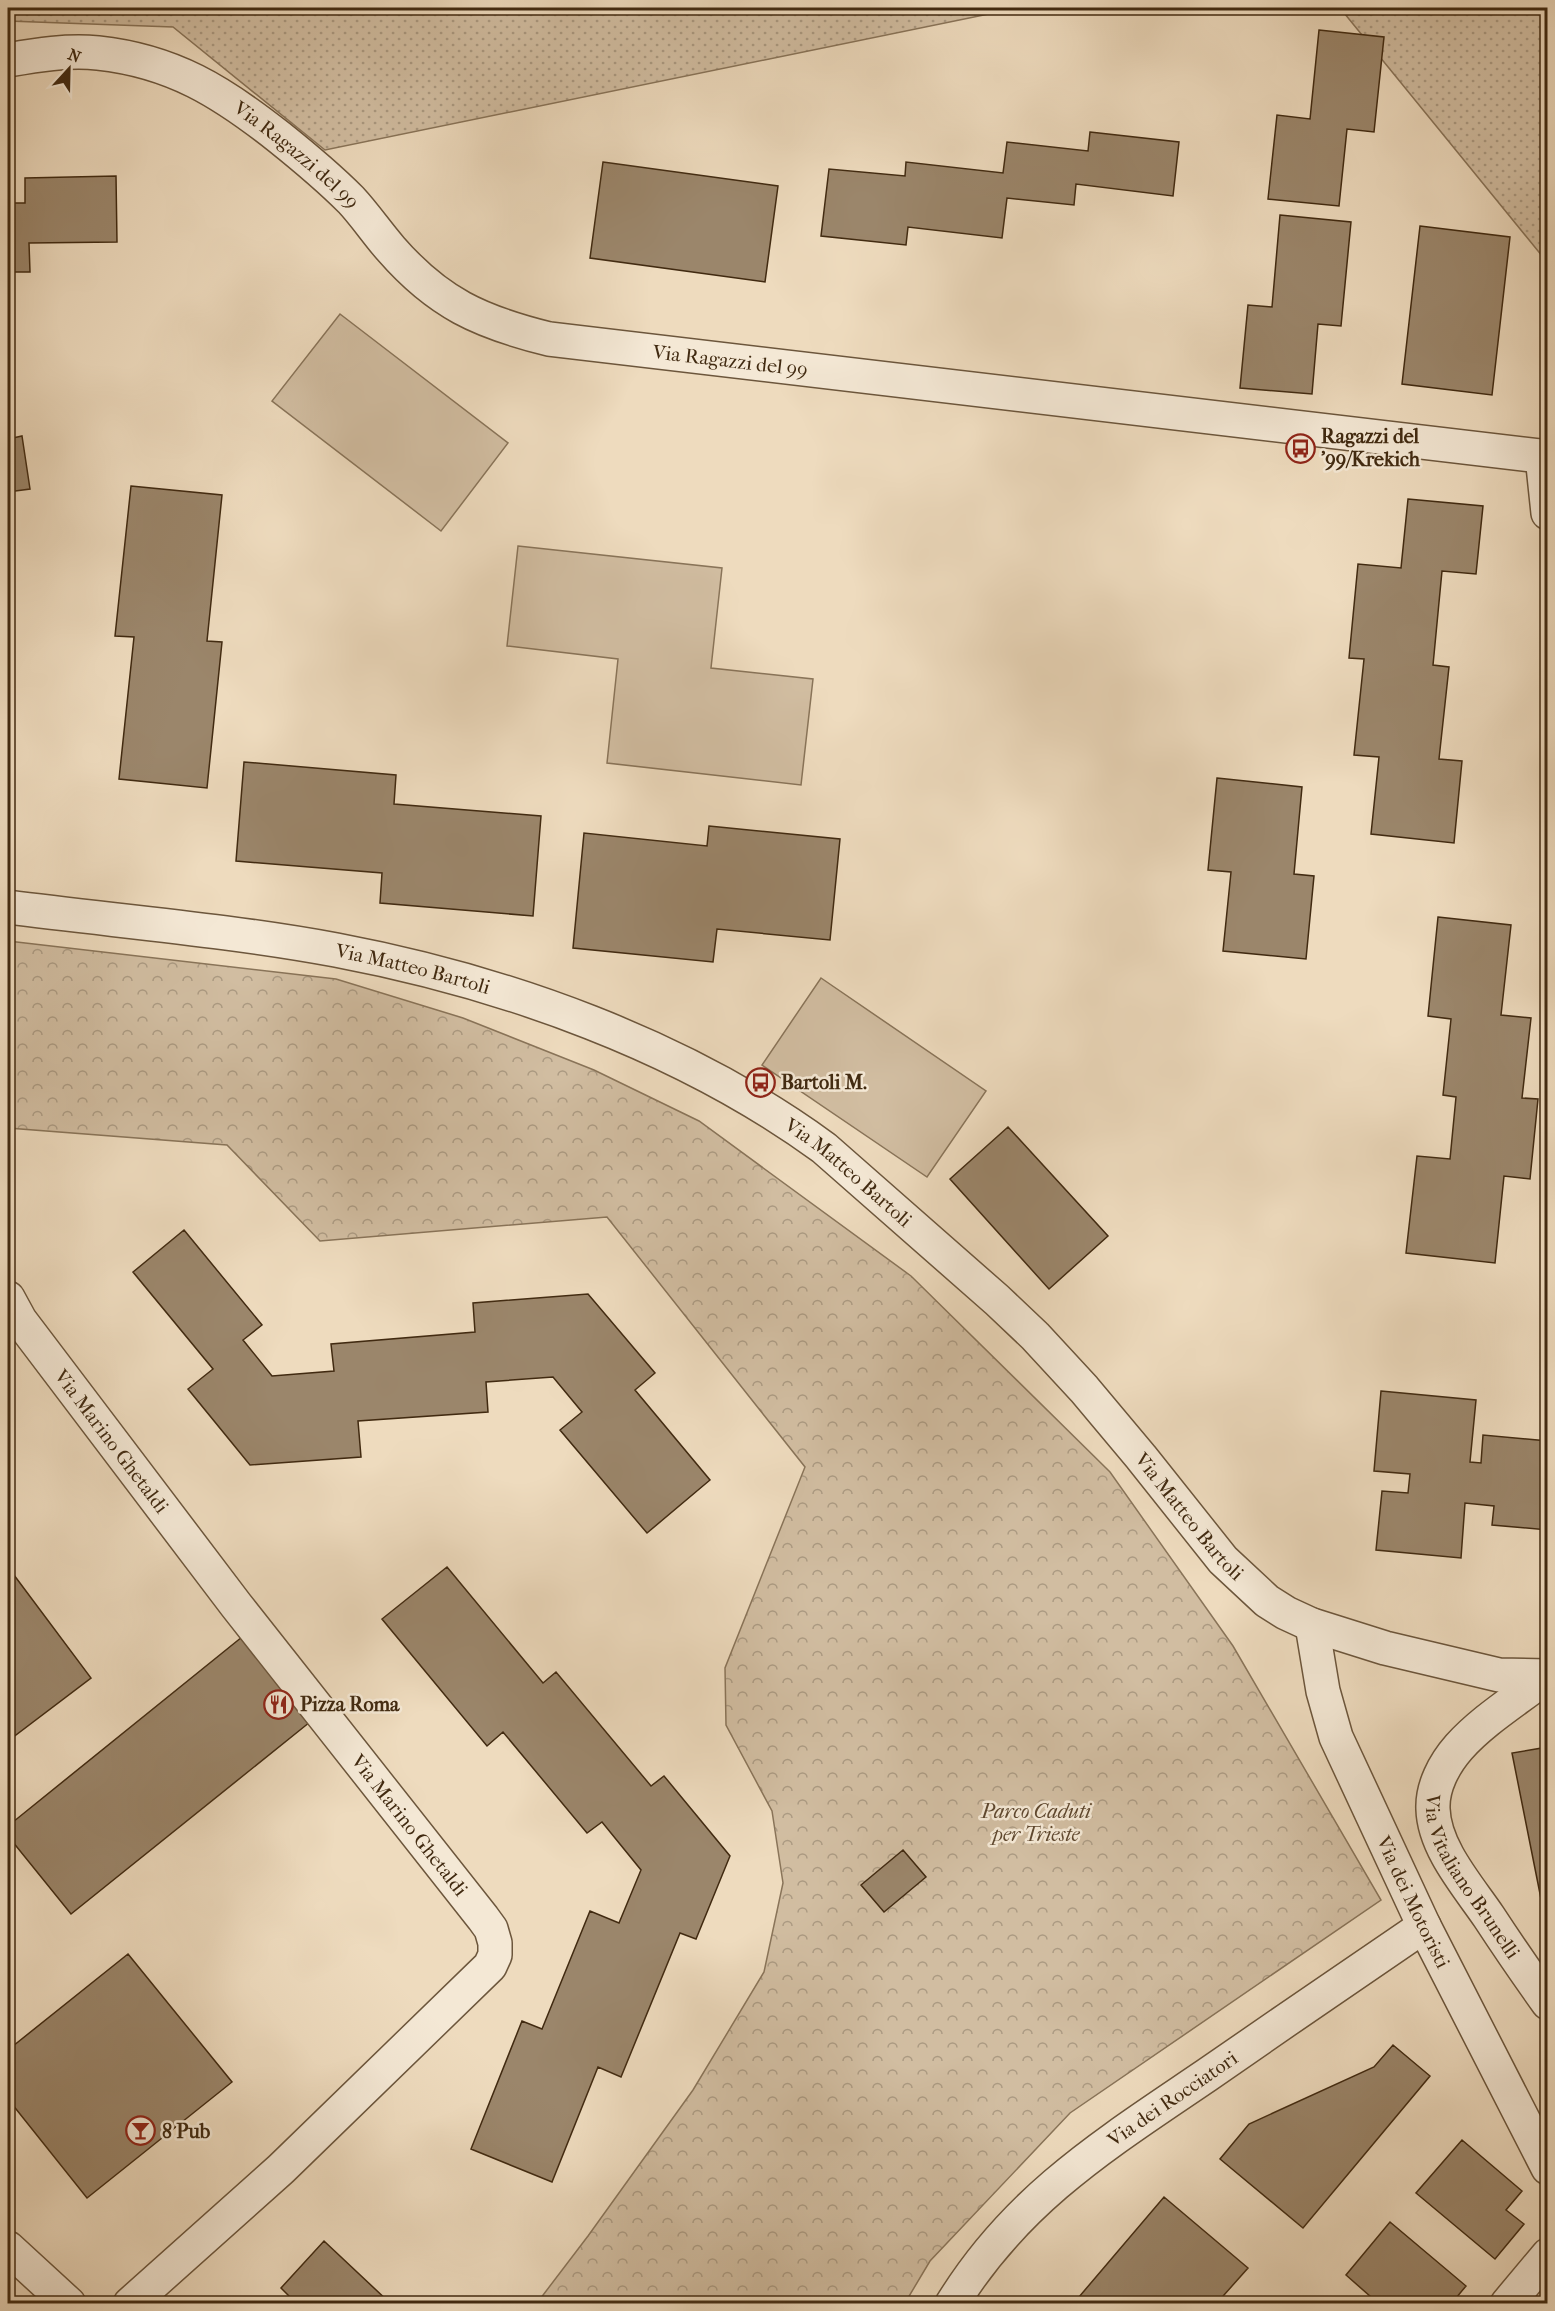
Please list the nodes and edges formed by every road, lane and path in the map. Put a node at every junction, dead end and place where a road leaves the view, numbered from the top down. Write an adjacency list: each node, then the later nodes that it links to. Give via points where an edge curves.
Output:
1 (8, 60): 2 (street, Via Ragazzi del 99, via 54,52 97,52 146,61 192,77 226,97 309,160 352,201 420,280 449,302 511,330 560,341)
2 (1545, 456): 3 (street)
3 (1548, 513)
4 (8, 907): 6 (street, Via Matteo Bartoli, via 298,944 407,966 551,1008 727,1086 824,1148 997,1300 1084,1389 1223,1560 1267,1601)
5 (12, 1316): 14 (street, Via Marino Ghetaldi, via 483,1918 495,1943 490,1966 281,2169)
6 (1312, 1625): 7 (street, Via Matteo Bartoli, via 1385,1648 1499,1675); 8 (street, Via dei Motoristi, via 1323,1691 1336,1737)
7 (1547, 1676): 9 (street, Via Vitaliano Brunelli, via 1458,1748 1442,1771 1432,1809 1438,1834 1454,1866)
8 (1424, 1926): 10 (street, Via dei Motoristi); 15 (street, Via dei Rocciatori, via 1095,2151 1018,2217 977,2266)
9 (1548, 2003)
10 (1548, 2168)
11 (8, 2248): 13 (street)
12 (1548, 2255): 16 (street)
13 (69, 2304)
14 (130, 2304)
15 (952, 2304)
16 (1507, 2304)

